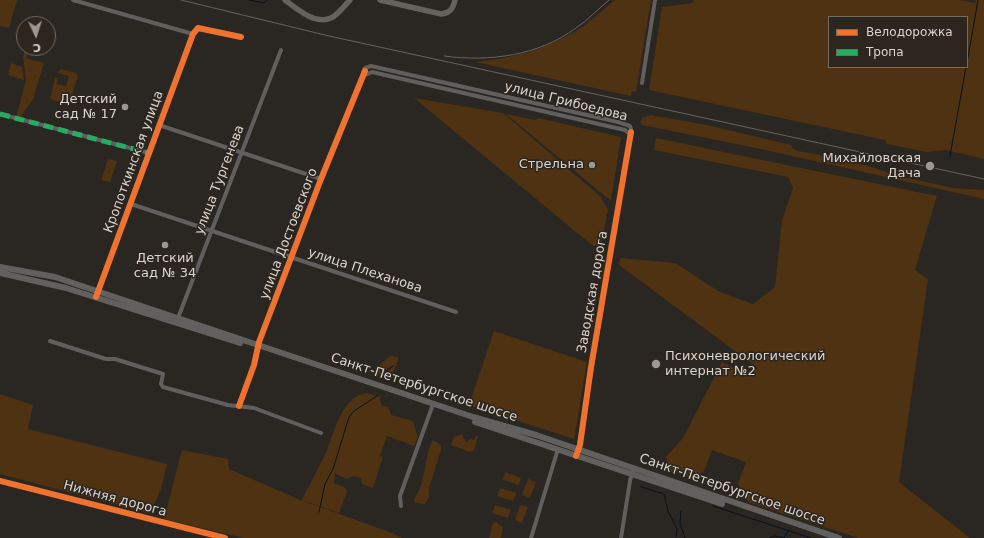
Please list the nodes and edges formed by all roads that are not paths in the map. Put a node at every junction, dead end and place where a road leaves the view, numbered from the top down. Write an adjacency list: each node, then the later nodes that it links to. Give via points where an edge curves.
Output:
1 (73, 0): 8 (street)
2 (286, 0): 3 (street, via 305,14 317,19 331,18)
3 (350, 0)
4 (380, 0): 7 (street)
5 (455, 0): 7 (street, via 447,13 441,14)
6 (655, 0): 13 (street)
7 (403, 2)
8 (192, 34): 9 (street, via 198,28); 15 (street, Кропоткинская улица)
9 (241, 38)
10 (281, 50): 17 (street, улица Тургенева)
11 (365, 71): 12 (street, улица Достоевского)
12 (362, 76): 16 (street, улица Грибоедова, via 369,72 376,73 589,120); 19 (street, улица Достоевского)
13 (642, 83)
14 (0, 114): 18 (street)
15 (159, 124): 17 (street); 18 (street, Кропоткинская улица)
16 (631, 134): 34 (street, Заводская дорога)
17 (242, 151): 19 (street); 21 (street, улица Тургенева)
18 (148, 153): 20 (street, Кропоткинская улица)
19 (321, 179): 22 (street, улица Достоевского)
20 (131, 204): 21 (street, улица Плеханова); 25 (street, Кропоткинская улица)
21 (211, 232): 22 (street, улица Плеханова); 27 (street, улица Тургенева)
22 (292, 258): 26 (street, улица Плеханова); 29 (street, улица Достоевского)
23 (0, 267): 25 (main road, Санкт-Петербургское шоссе, via 55,277)
24 (0, 273): 25 (main road, Санкт-Петербургское шоссе)
25 (97, 294): 27 (main road, Санкт-Петербургское шоссе); 29 (main road, Санкт-Петербургское шоссе)
26 (456, 312)
27 (178, 318): 29 (main road, Санкт-Петербургское шоссе)
28 (50, 342): 30 (street, via 162,374 163,387)
29 (258, 347): 30 (street, улица Достоевского); 31 (main road, Санкт-Петербургское шоссе); 34 (main road, Санкт-Петербургское шоссе, via 536,435)
30 (239, 406): 32 (street, via 254,408)
31 (432, 407): 33 (main road, Санкт-Петербургское шоссе); 37 (street, via 400,496)
32 (321, 433)
33 (558, 449): 34 (main road, Санкт-Петербургское шоссе); 39 (street)
34 (577, 453): 35 (main road, Санкт-Петербургское шоссе)
35 (632, 471): 40 (street); 41 (main road, Санкт-Петербургское шоссе); 42 (main road, Санкт-Петербургское шоссе)
36 (0, 481): 38 (street, Нижняя дорога)
37 (401, 506)
38 (225, 538)
39 (531, 538)
40 (621, 538)
41 (826, 538)
42 (839, 538)

